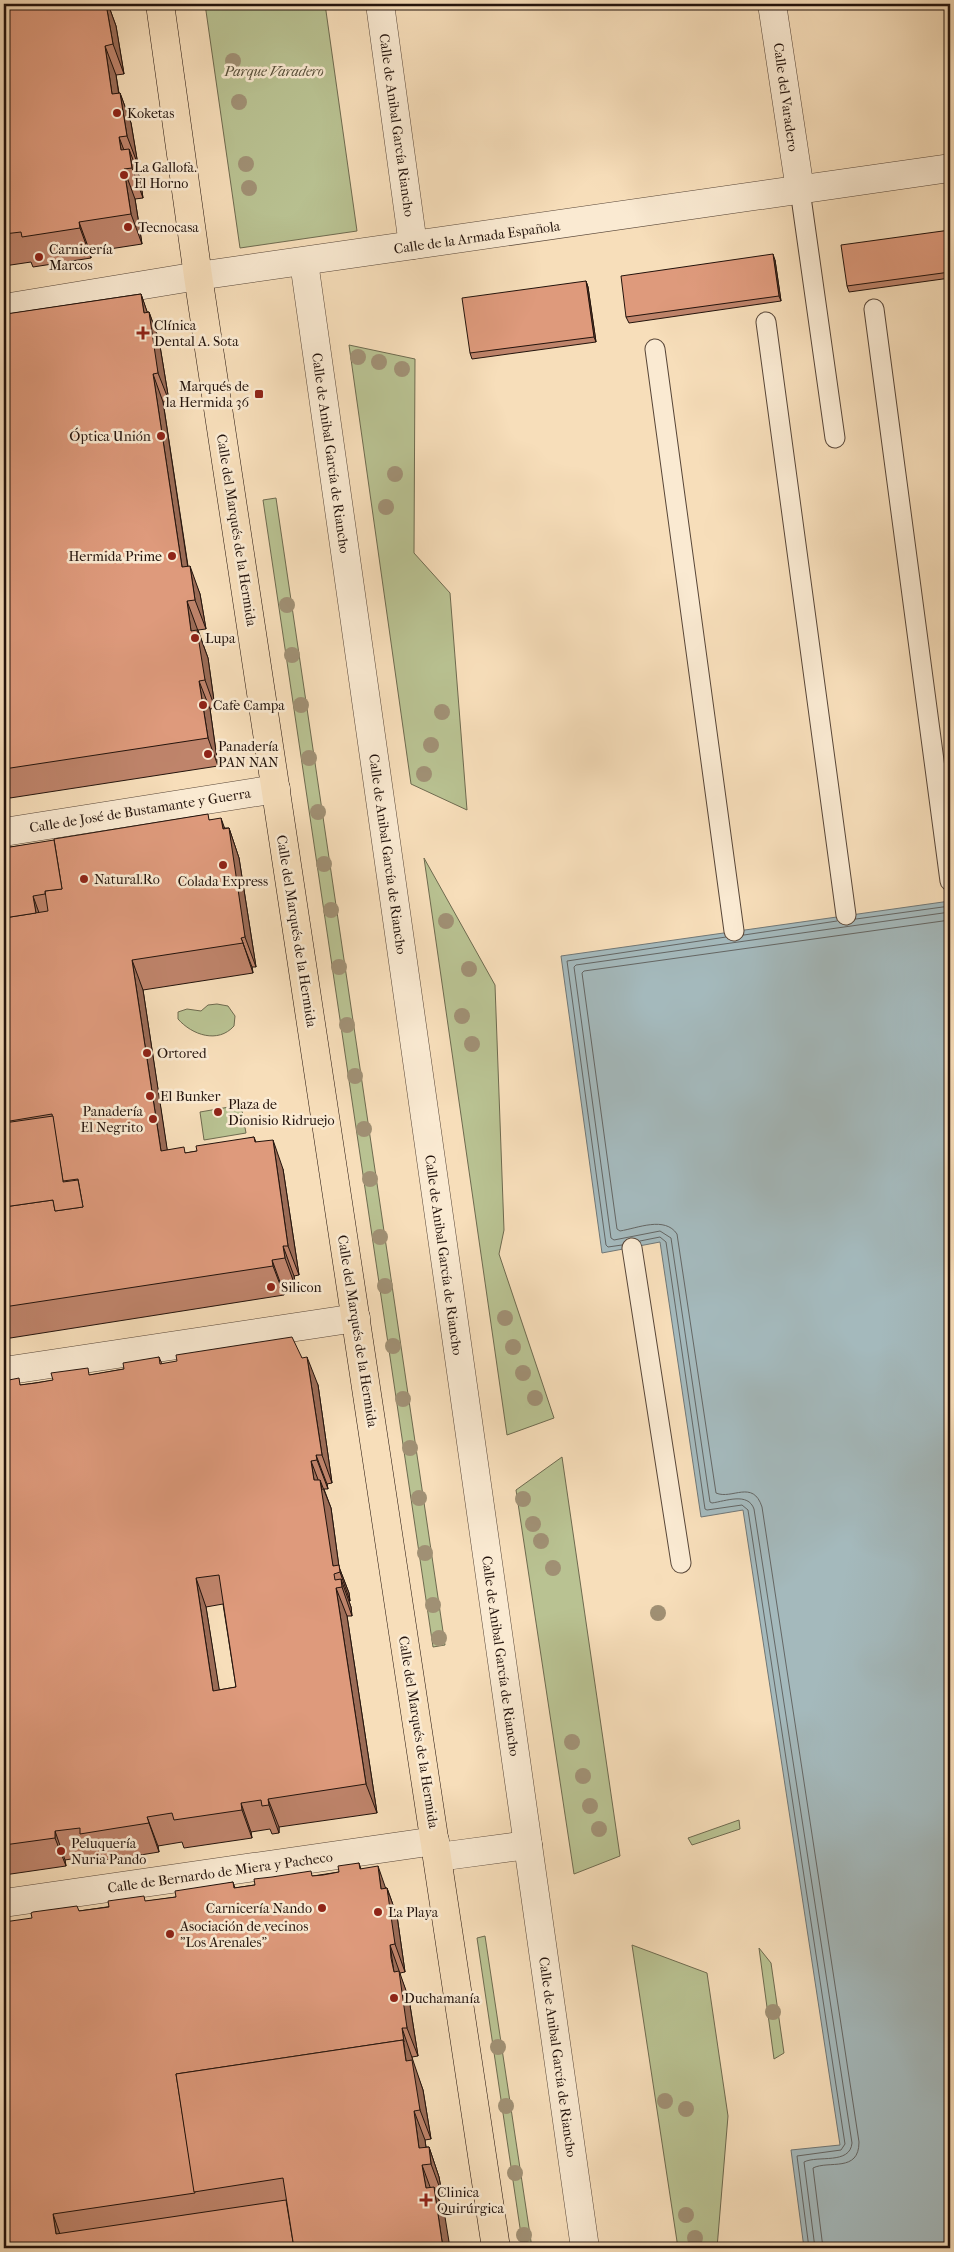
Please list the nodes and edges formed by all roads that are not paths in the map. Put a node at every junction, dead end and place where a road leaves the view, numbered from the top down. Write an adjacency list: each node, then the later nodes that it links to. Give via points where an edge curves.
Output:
1 (160, 4): 8 (main road, Calle del Marqués de la Hermida)
2 (380, 4): 6 (street, Calle de Anibal García Riancho)
3 (772, 4): 5 (street, Calle del Varadero)
4 (950, 168): 5 (street, Calle de la Armada Española)
5 (800, 190): 6 (street, Calle de la Armada Española); 13 (lane)
6 (413, 245): 7 (street, Calle de la Armada Española)
7 (304, 262): 8 (street, Calle de la Armada Española); 23 (street, Calle de Anibal García de Riancho)
8 (198, 276): 9 (street, Calle de la Armada Española); 14 (main road, Calle del Marqués de la Hermida)
9 (4, 308)
10 (874, 309): 16 (lane)
11 (766, 322): 17 (lane)
12 (655, 349): 18 (lane)
13 (835, 438)
14 (276, 789): 15 (street, Calle de José de Bustamante y Guerra); 20 (main road, Calle del Marqués de la Hermida)
15 (4, 832)
16 (950, 881)
17 (846, 915)
18 (734, 931)
19 (632, 1248): 22 (lane)
20 (356, 1318): 21 (street); 24 (main road, Calle del Marqués de la Hermida)
21 (4, 1372)
22 (681, 1563)
23 (528, 1845): 24 (street); 27 (street, Calle de Anibal García de Riancho)
24 (436, 1849): 25 (street, Calle de Bernardo de Miera y Pacheco); 26 (main road, Calle del Marqués de la Hermida)
25 (4, 1903)
26 (496, 2248)
27 (584, 2248)

